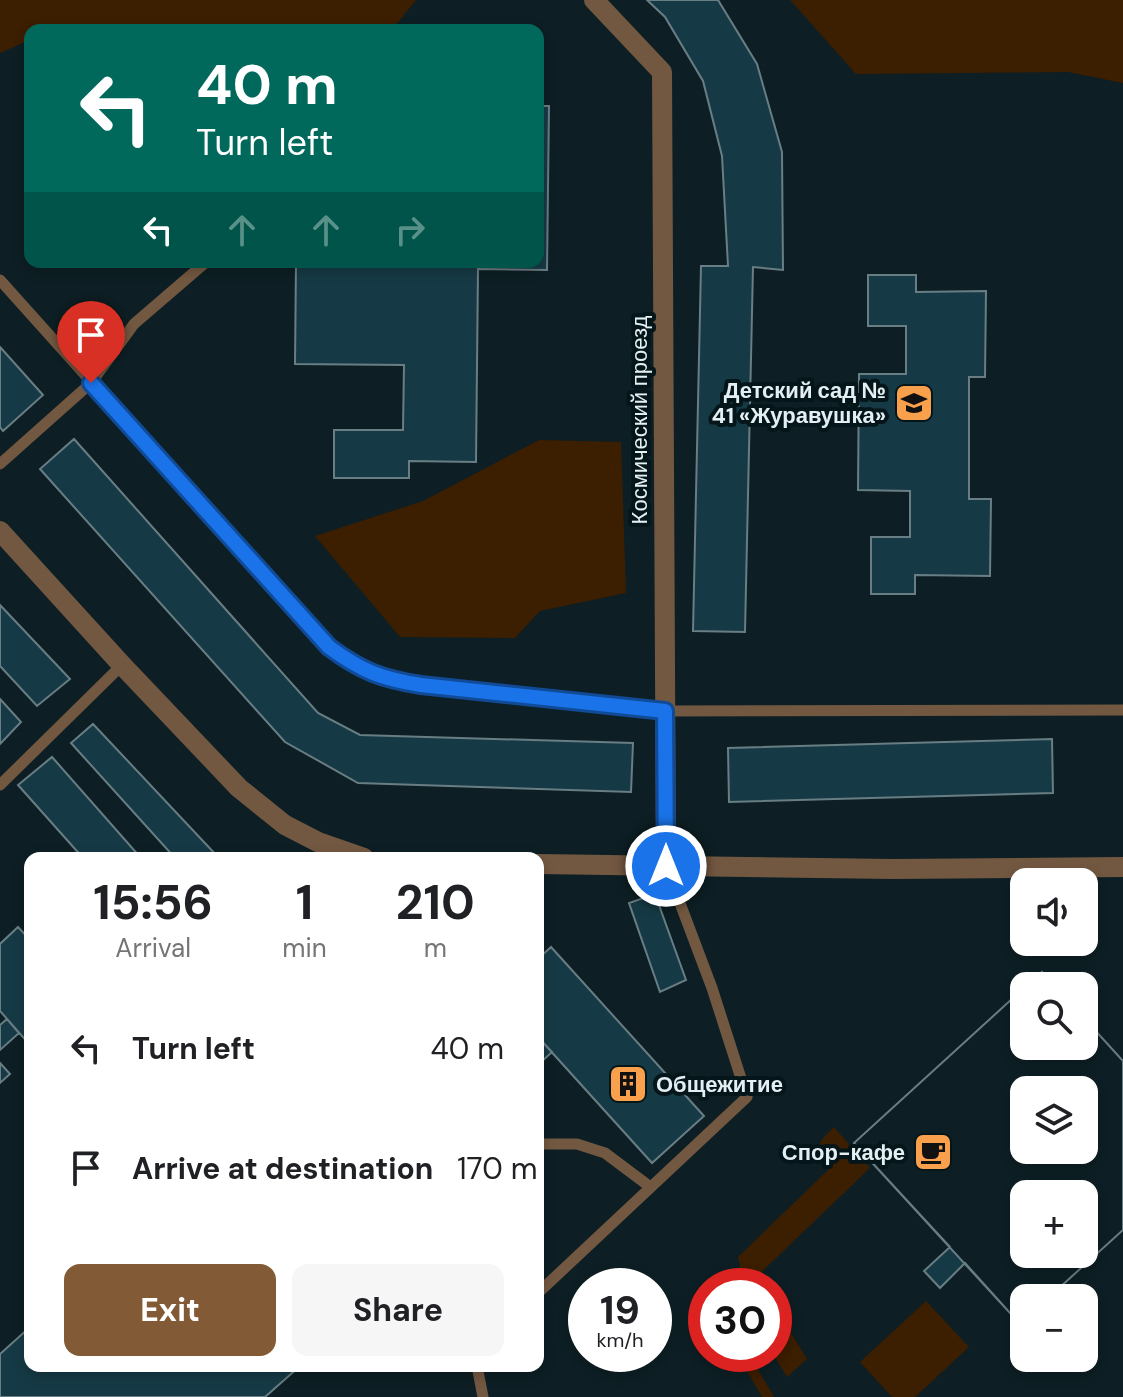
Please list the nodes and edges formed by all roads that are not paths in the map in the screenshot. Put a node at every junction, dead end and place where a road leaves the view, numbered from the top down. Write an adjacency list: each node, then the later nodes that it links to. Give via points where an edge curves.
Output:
1 (594, 0): 9 (street, Космический проезд, via 662,72)
2 (199, 268): 4 (lane, via 134,324)
3 (0, 280): 4 (lane)
4 (91, 383): 5 (lane); 9 (lane, via 329,647 354,666 383,679 421,685)
5 (0, 464)
6 (0, 531): 7 (street)
7 (122, 665): 10 (lane); 11 (street, via 239,788 285,825)
8 (1123, 710): 9 (lane)
9 (665, 711): 13 (street, Космический проезд)
10 (0, 785)
11 (347, 852)
12 (544, 864): 13 (street)
13 (666, 866): 14 (street); 16 (lane, via 747,1097)
14 (1123, 867)
15 (544, 1144): 16 (lane, via 577,1144 605,1153)
16 (649, 1186): 17 (lane)
17 (544, 1287)
18 (478, 1372): 19 (lane)
19 (483, 1397)

